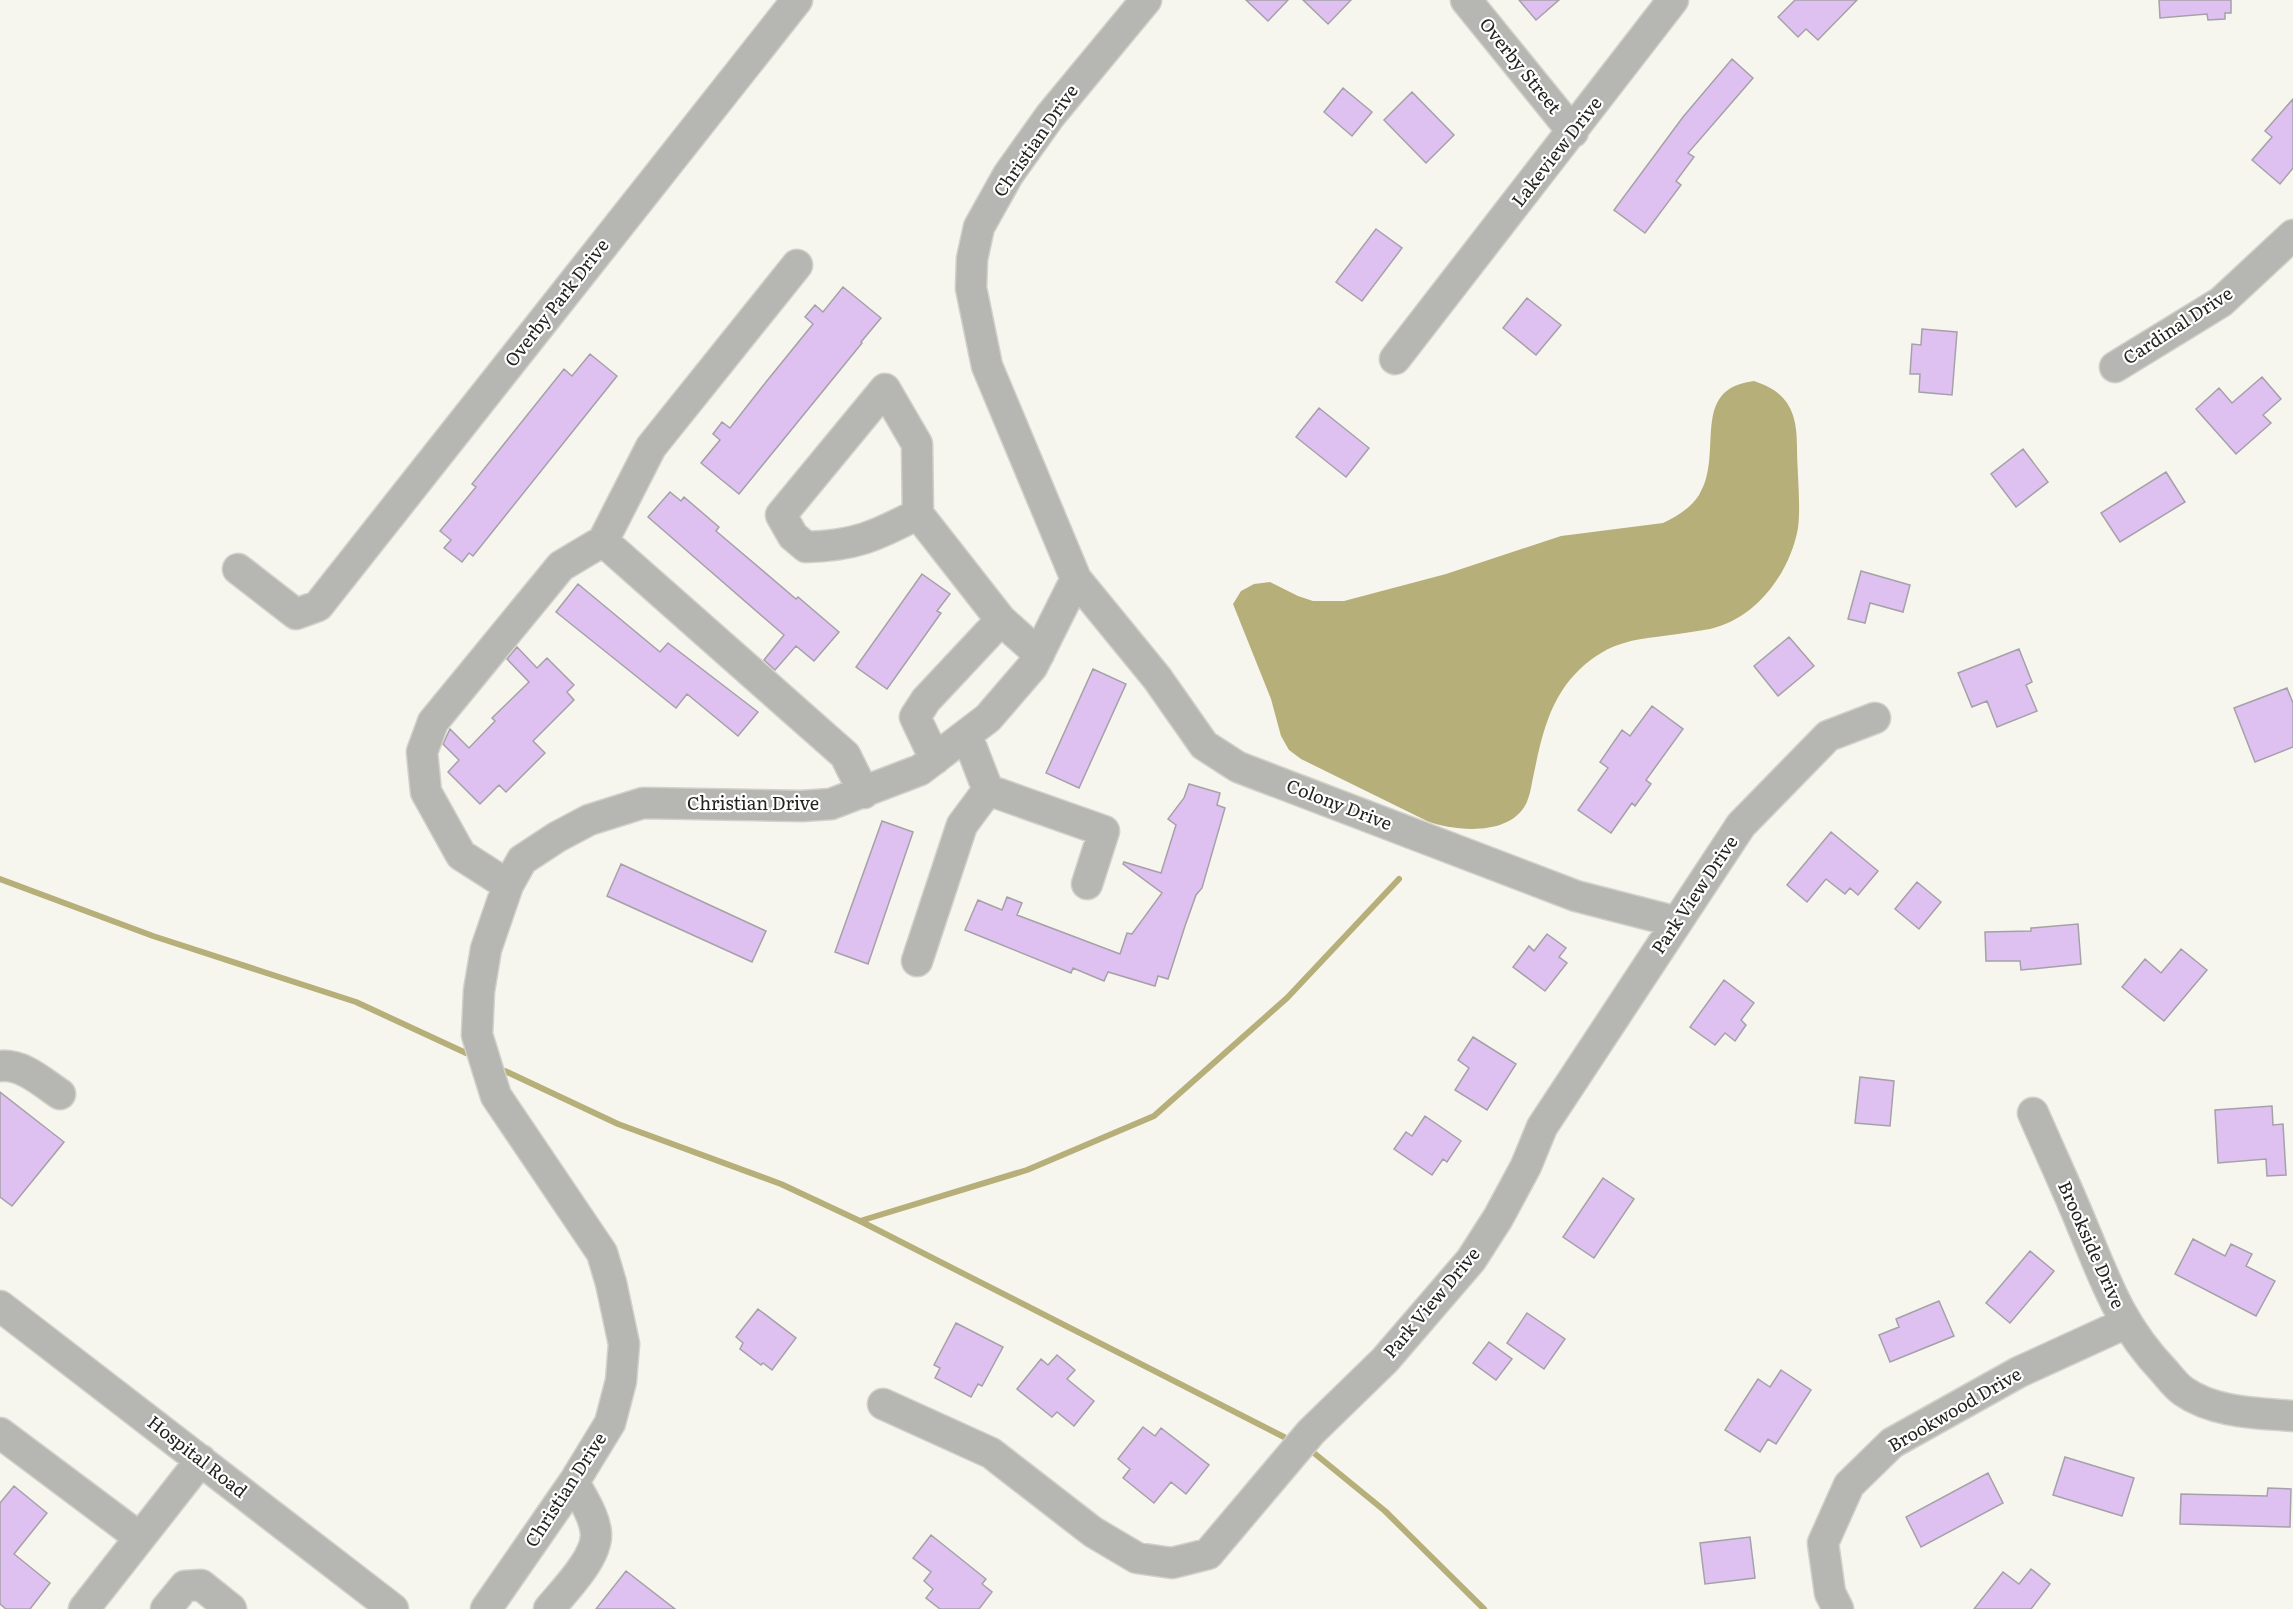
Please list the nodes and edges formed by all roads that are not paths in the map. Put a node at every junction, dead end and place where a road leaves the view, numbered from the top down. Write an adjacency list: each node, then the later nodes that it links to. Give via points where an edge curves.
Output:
1 (797, 0): 12 (street, Overby Park Drive, via 318,606 296,614)
2 (1146, 0): 13 (street, Christian Drive, via 1050,116 1008,175 979,227 972,259 971,288 987,366)
3 (1466, 0): 5 (street, Overby Street)
4 (1673, 0): 5 (street, Lakeview Drive)
5 (1573, 132): 8 (street, Lakeview Drive)
6 (2293, 235): 9 (street, Cardinal Drive, via 2221,302)
7 (797, 266): 11 (street, via 651,447)
8 (1395, 359)
9 (2115, 367)
10 (918, 514): 10 (street, via 917,444 885,389 781,515 806,547 835,547 877,536); 14 (street)
11 (603, 541): 20 (street, via 845,755); 22 (street, via 561,566 433,722 422,752 426,792 461,855)
12 (238, 569)
13 (1076, 579): 15 (street, Christian Drive); 23 (street, Colony Drive, via 1157,678 1204,745 1238,767 1576,896)
14 (1001, 620): 15 (street); 18 (street, via 926,700 915,717)
15 (1039, 654): 17 (street, Christian Drive, via 988,718)
16 (1875, 718): 23 (street, Park View Drive, via 1828,736 1741,825)
17 (966, 736): 18 (street, Christian Drive); 19 (street)
18 (935, 759): 20 (street, Christian Drive, via 920,770)
19 (988, 790): 21 (street, via 1104,831); 24 (street, via 962,825)
20 (864, 793): 22 (street, Christian Drive, via 831,804 802,806 643,803 589,820 557,837 522,860)
21 (1087, 884)
22 (508, 885): 34 (street, Christian Drive, via 486,948 477,1035 496,1096 602,1253 624,1344 621,1381 610,1423)
23 (1677, 922): 30 (street, Park View Drive, via 1542,1127 1526,1166 1471,1260 1385,1360 1311,1432 1208,1554 1172,1563 1137,1558 1093,1532 990,1453)
24 (917, 961)
25 (0, 1066): 26 (street, via 15,1067)
26 (60, 1094)
27 (2032, 1113): 29 (street, Brookside Drive, via 2103,1280)
28 (0, 1306): 33 (street, Hospital Road)
29 (2126, 1323): 31 (street, Brookside Drive, via 2150,1357 2183,1391 2209,1404 2239,1411); 42 (street, Brookwood Drive, via 2019,1371 1892,1443 1849,1485 1823,1543 1830,1593)
30 (884, 1404)
31 (2293, 1416)
32 (0, 1433): 35 (street)
33 (201, 1460): 35 (street); 39 (street, Hospital Road)
34 (574, 1482): 40 (street, Christian Drive); 41 (street, via 590,1512 596,1535 588,1562)
35 (139, 1537): 36 (street)
36 (84, 1609)
37 (166, 1609): 38 (street, via 184,1586 201,1585)
38 (231, 1609)
39 (393, 1609)
40 (486, 1609)
41 (549, 1609)
42 (1838, 1609)

